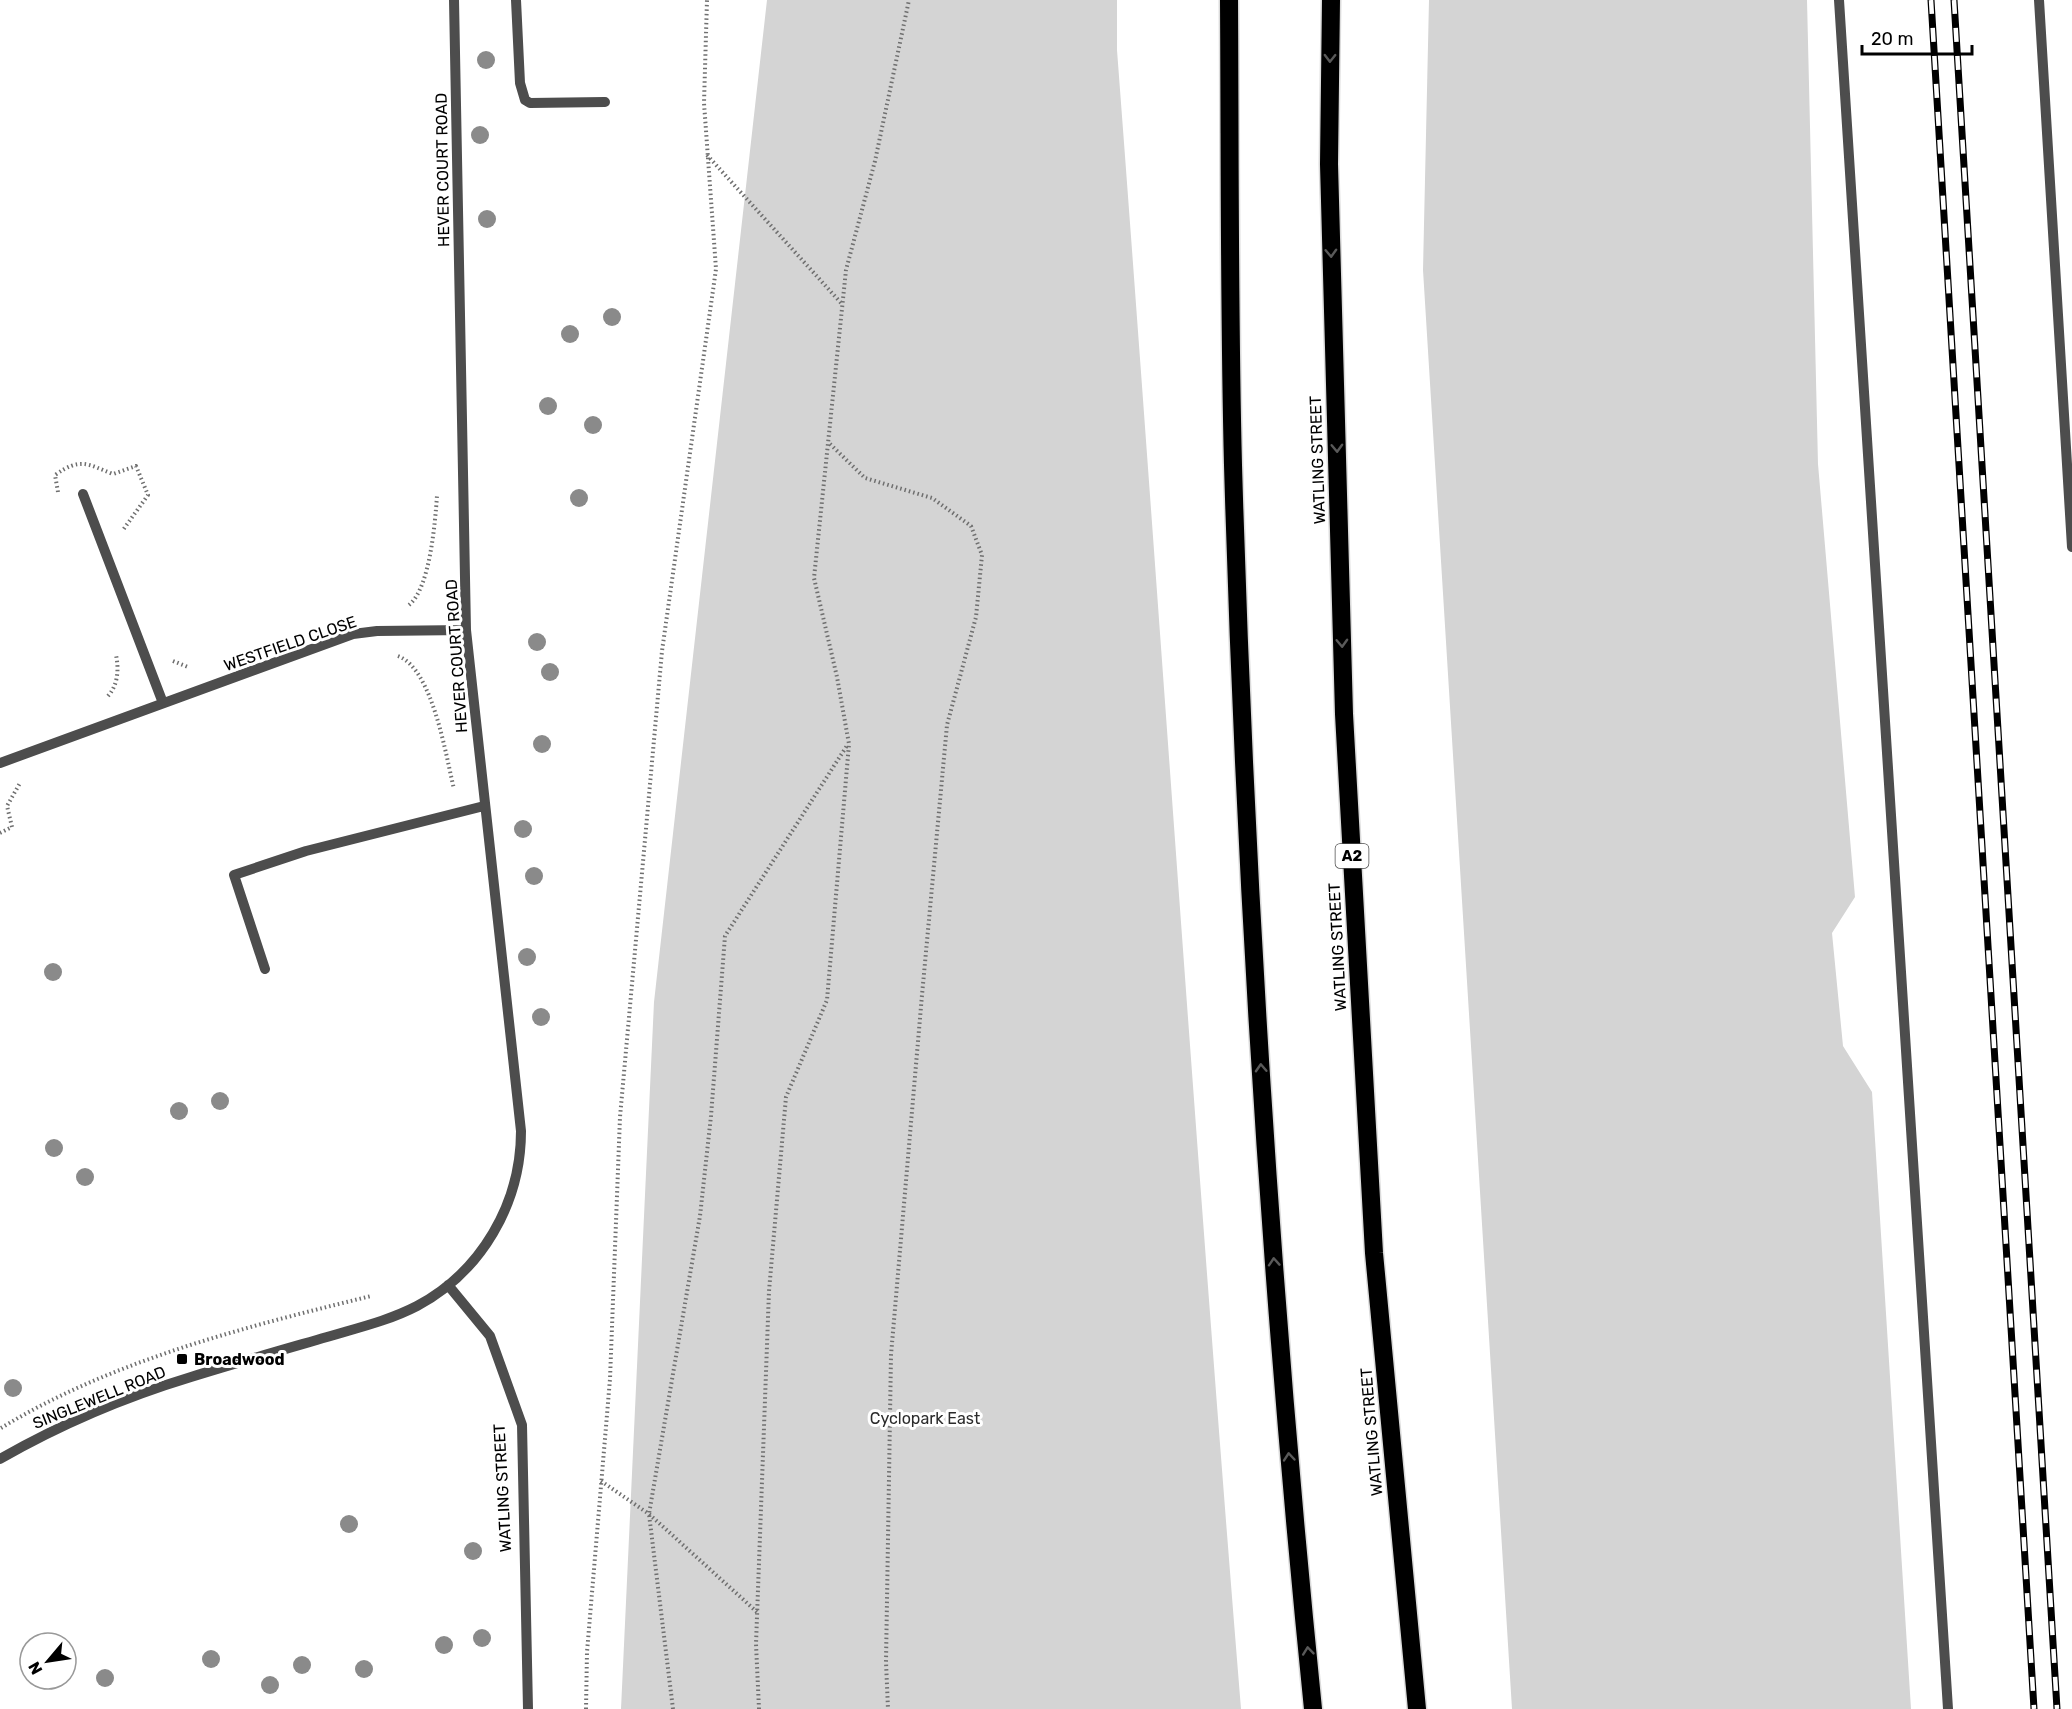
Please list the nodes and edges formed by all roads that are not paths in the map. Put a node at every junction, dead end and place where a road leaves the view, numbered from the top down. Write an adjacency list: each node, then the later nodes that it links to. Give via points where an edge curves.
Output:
1 (454, 0): 10 (street, HEVER COURT ROAD)
2 (516, 0): 7 (street, via 520,87 525,100)
3 (1229, 0): 18 (highway, one-way to 3, via 1282,1383 1244,777 1233,461)
4 (1331, 0): 19 (highway, WATLING STREET / A2, one-way to 19, via 1329,164 1344,714 1374,1253)
5 (1839, 0): 20 (street)
6 (2039, 0): 9 (street)
7 (605, 102)
8 (82, 494): 11 (street)
9 (2072, 547)
10 (466, 630): 11 (street, WESTFIELD CLOSE, via 358,633); 13 (street, HEVER COURT ROAD)
11 (163, 703): 12 (street, WESTFIELD CLOSE)
12 (0, 763)
13 (484, 806): 14 (street, via 306,851 234,875); 15 (street, HEVER COURT ROAD, via 520,1148 506,1211 483,1248)
14 (265, 969)
15 (448, 1285): 16 (street, SINGLEWELL ROAD, via 395,1316 188,1377 112,1405 55,1428); 17 (street, WATLING STREET, via 490,1336 522,1425)
16 (0, 1459)
17 (528, 1709)
18 (1314, 1709)
19 (1417, 1709)
20 (1948, 1709)

